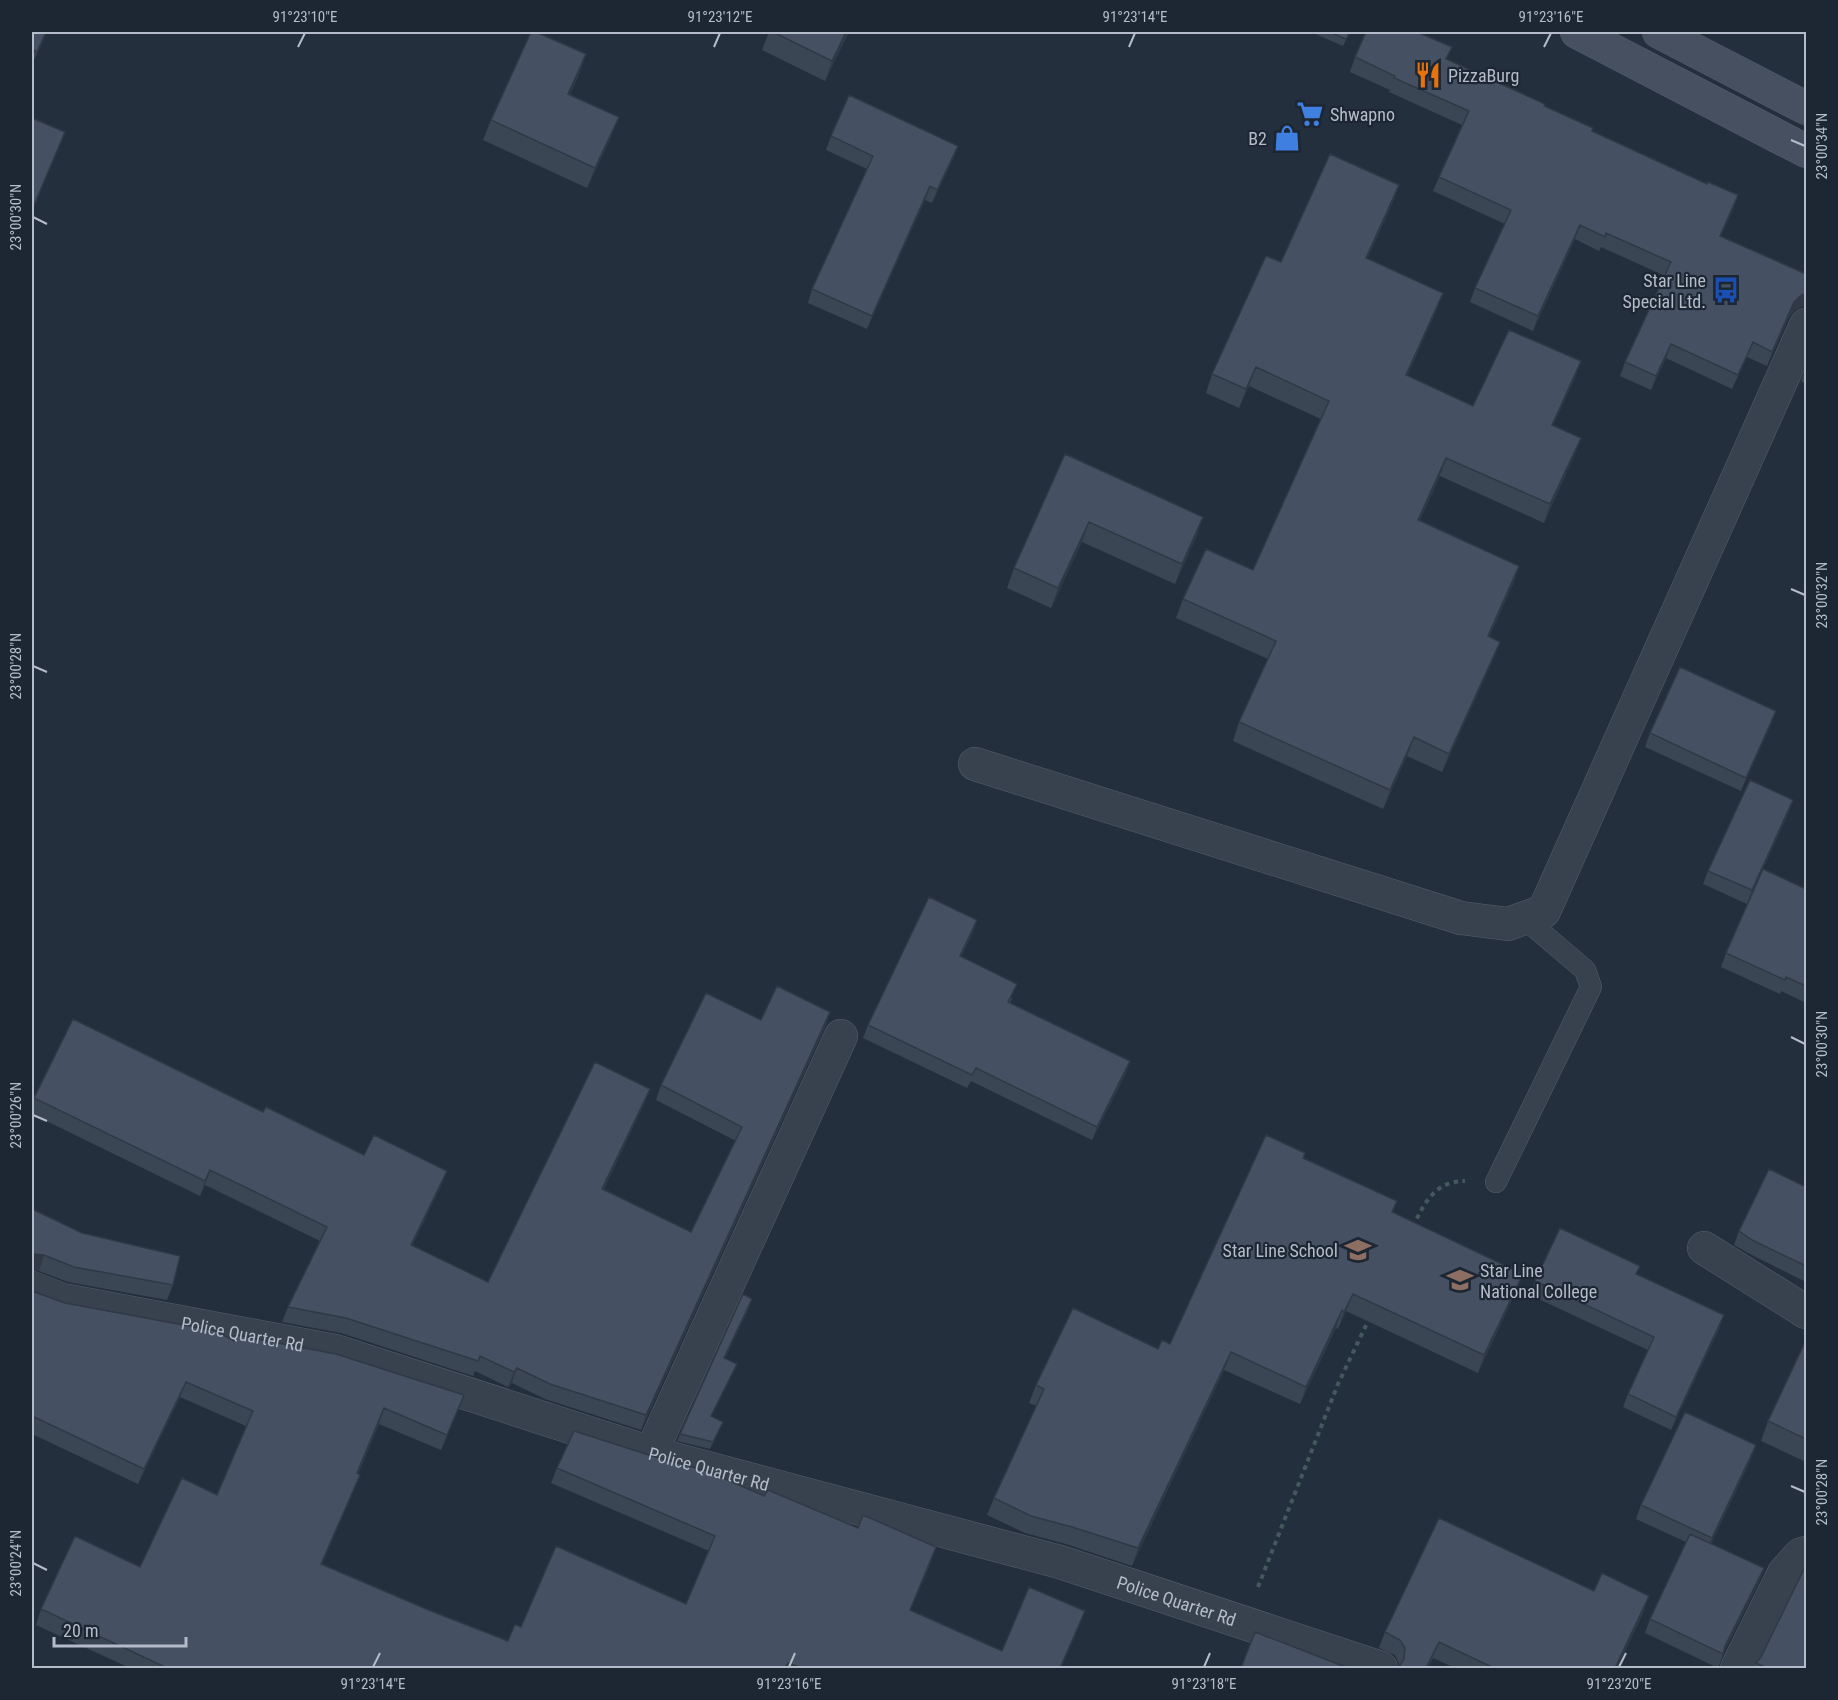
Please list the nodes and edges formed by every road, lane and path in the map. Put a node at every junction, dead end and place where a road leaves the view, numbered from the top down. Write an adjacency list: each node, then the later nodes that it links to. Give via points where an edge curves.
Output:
1 (1576, 32): 4 (main road)
2 (1659, 32): 3 (main road)
3 (1806, 108)
4 (1806, 151)
5 (1806, 325): 7 (street, via 1544,911)
6 (975, 764): 7 (street, via 1461,918 1508,924)
7 (1524, 918): 9 (lane, via 1585,970 1591,987)
8 (841, 1036): 15 (street)
9 (1496, 1182): 10 (path, via 1458,1182 1441,1187 1425,1201)
10 (1410, 1233)
11 (1704, 1248): 14 (street)
12 (32, 1288): 15 (street, Police Quarter Rd, via 63,1300 335,1351)
13 (1374, 1309): 17 (path, via 1338,1384)
14 (1806, 1312)
15 (651, 1453): 17 (street, Police Quarter Rd, via 1060,1562)
16 (1806, 1552): 19 (street, via 1784,1573)
17 (1244, 1624): 18 (street, Police Quarter Rd)
18 (1381, 1668)
19 (1737, 1668)

